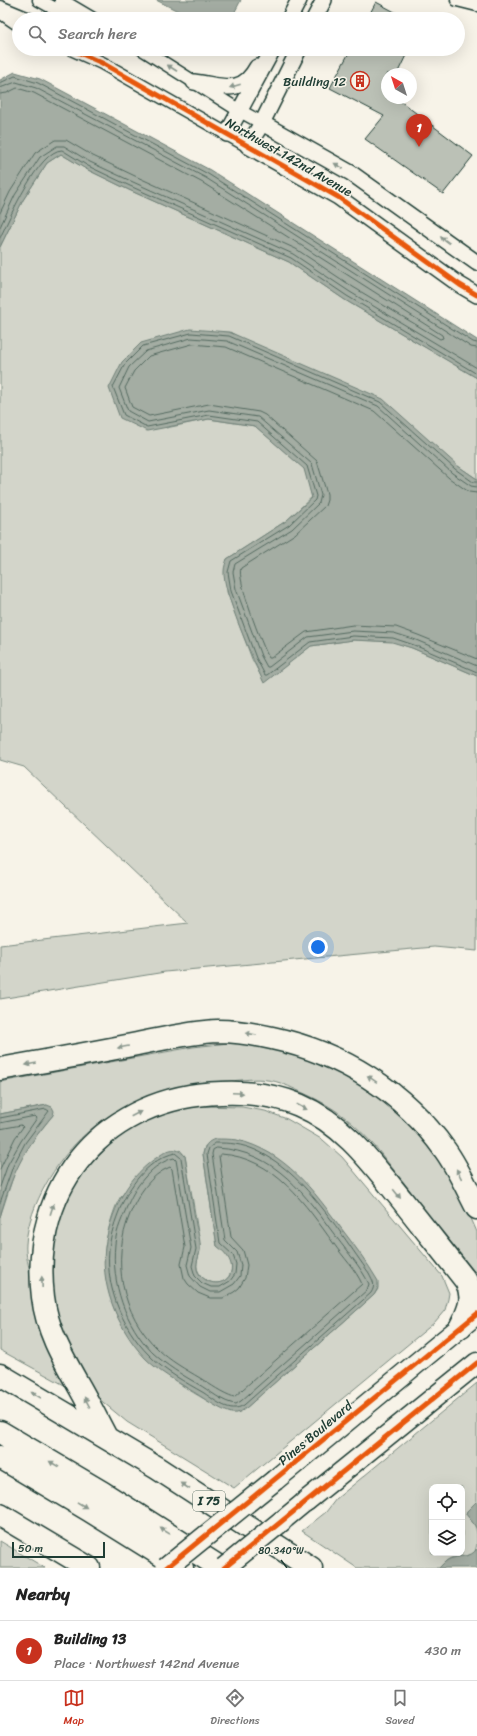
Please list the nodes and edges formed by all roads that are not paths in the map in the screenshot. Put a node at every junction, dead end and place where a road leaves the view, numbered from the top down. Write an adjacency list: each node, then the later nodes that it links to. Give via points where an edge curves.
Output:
1 (39, 0): 7 (street)
2 (299, 0): 9 (street)
3 (324, 0): 10 (street)
4 (457, 0): 5 (street)
5 (477, 5)
6 (0, 7): 8 (street)
7 (57, 10)
8 (12, 12)
9 (293, 12)
10 (318, 12)
11 (0, 13): 12 (street)
12 (12, 21)
13 (86, 56): 19 (street, Northwest 142nd Avenue)
14 (90, 56): 19 (street, Northwest 142nd Avenue)
15 (153, 56): 20 (street, Northwest 142nd Avenue, one-way to 15)
16 (265, 56): 20 (street, one-way to 20, via 248,79 231,88)
17 (268, 56): 21 (street)
18 (296, 56): 22 (street)
19 (102, 63): 23 (street, Northwest 142nd Avenue)
20 (194, 82): 21 (street, Northwest 142nd Avenue)
21 (240, 112): 22 (street, Northwest 142nd Avenue); 23 (street)
22 (262, 123): 24 (street); 25 (street, Northwest 142nd Avenue, one-way to 22, via 351,173)
23 (227, 134): 24 (street, Northwest 142nd Avenue)
24 (248, 146): 26 (street, Northwest 142nd Avenue, via 338,197)
25 (477, 263)
26 (477, 295)
27 (0, 1069): 28 (highway, one-way to 27, via 446,1151 401,1100 347,1064 304,1046 261,1035 216,1031)
28 (477, 1208)
29 (469, 1320): 33 (highway, one-way to 29, via 57,1348 46,1316 42,1269 46,1227 52,1206 70,1170 97,1140 130,1116 172,1099 230,1092 265,1095 300,1105 334,1125 362,1150 466,1280 471,1299); 39 (highway, Pines Boulevard, bridge)
30 (474, 1363): 35 (highway)
31 (0, 1375): 33 (highway, I 75, one-way to 31)
32 (0, 1432): 41 (highway, one-way to 32, via 103,1493)
33 (106, 1436): 43 (highway, I 75, one-way to 33)
34 (0, 1457): 40 (highway, one-way to 40)
35 (306, 1501): 37 (main road)
36 (0, 1515): 38 (highway)
37 (283, 1520): 42 (highway, bridge)
38 (89, 1568)
39 (166, 1568)
40 (182, 1568)
41 (221, 1568)
42 (224, 1568)
43 (311, 1568)

